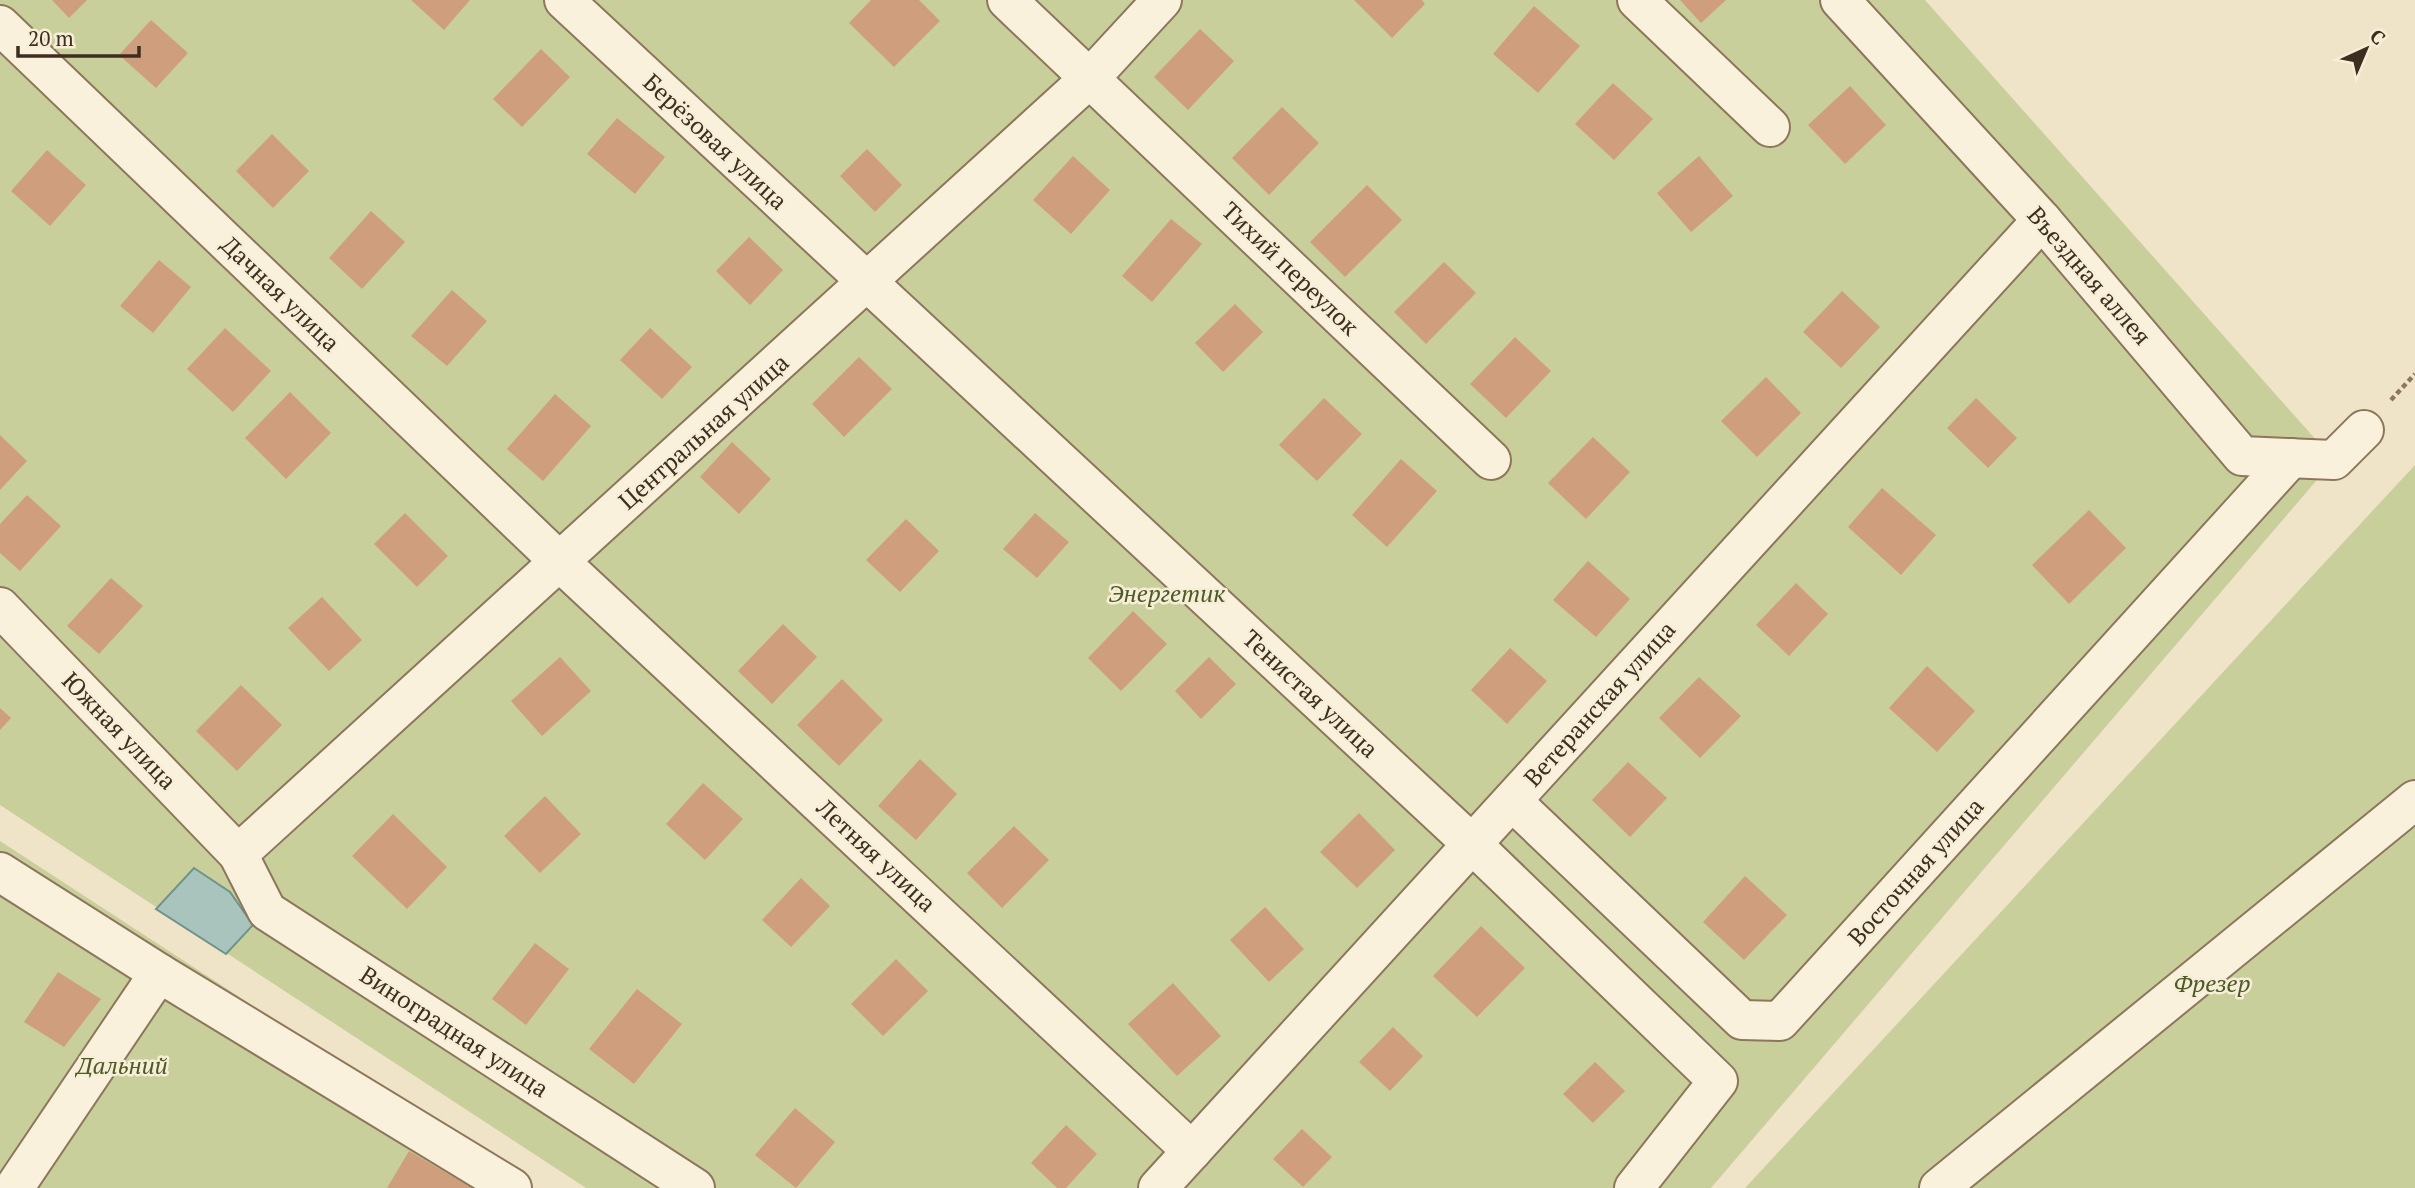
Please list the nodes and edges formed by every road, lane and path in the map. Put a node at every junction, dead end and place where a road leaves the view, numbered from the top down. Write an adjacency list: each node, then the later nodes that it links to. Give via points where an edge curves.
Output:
1 (564, 0): 10 (street, Берёзовая улица)
2 (1007, 0): 7 (street, Тихий переулок)
3 (1162, 0): 7 (street, Центральная улица)
4 (1637, 0): 8 (street)
5 (1840, 0): 9 (street, Въездная аллея)
6 (0, 25): 14 (street, Дачная улица)
7 (1090, 78): 10 (street, Центральная улица); 13 (street, Тихий переулок)
8 (1770, 127)
9 (2042, 220): 12 (street, Въездная аллея, via 2242,456); 17 (street, Ветеранская улица)
10 (867, 284): 14 (street, Центральная улица); 18 (street, Тенистая улица)
11 (2364, 430): 12 (street, Въездная аллея, via 2334,460)
12 (2291, 458): 17 (street, Восточная улица, via 1780,1021 1742,1020)
13 (1491, 460)
14 (560, 562): 19 (street, Центральная улица); 22 (street, Летняя улица)
15 (0, 607): 19 (street, Южная улица)
16 (2415, 800): 28 (street)
17 (1512, 801): 18 (street, Ветеранская улица)
18 (1472, 844): 22 (street, Ветеранская улица); 27 (street, Тенистая улица, via 1718,1081)
19 (237, 854): 25 (street, Виноградная улица, via 267,911)
20 (0, 872): 21 (street)
21 (159, 973): 23 (street); 24 (street)
22 (1192, 1151): 26 (street, Ветеранская улица)
23 (14, 1188)
24 (512, 1188)
25 (695, 1188)
26 (1158, 1188)
27 (1634, 1188)
28 (1939, 1188)

